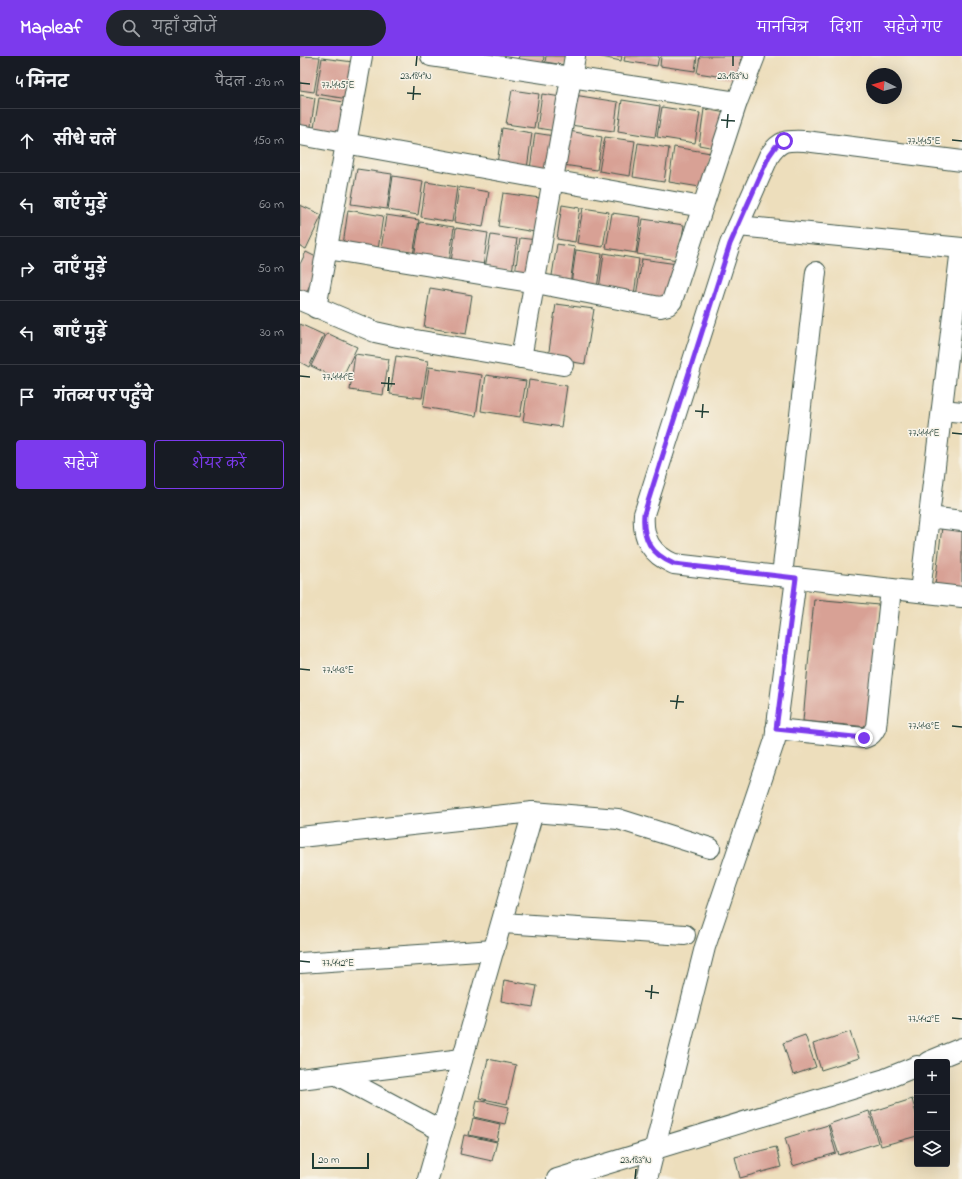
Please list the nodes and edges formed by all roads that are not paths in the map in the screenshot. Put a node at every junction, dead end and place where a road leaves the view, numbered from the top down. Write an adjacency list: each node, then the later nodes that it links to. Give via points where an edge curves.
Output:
1 (362, 56): 8 (street)
2 (431, 56): 5 (street)
3 (575, 56): 5 (street)
4 (755, 56): 6 (street)
5 (571, 77): 6 (street); 10 (street)
6 (737, 102): 11 (street)
7 (300, 135): 8 (street)
8 (346, 143): 10 (street); 14 (street)
9 (962, 160): 12 (street, via 804,141 784,141 776,146 769,156)
10 (553, 180): 11 (street); 16 (street)
11 (702, 207): 16 (street, via 674,298 668,305 660,307)
12 (738, 226): 13 (street); 24 (street, via 730,244 644,514 643,529 652,550 662,559 674,564)
13 (961, 248): 20 (street)
14 (327, 249): 16 (street); 17 (street)
15 (816, 272): 24 (street)
16 (536, 283): 18 (street)
17 (308, 304): 18 (street, via 375,332)
18 (521, 358): 19 (street)
19 (563, 365)
20 (942, 410): 21 (street); 22 (street)
21 (962, 412)
22 (929, 517): 23 (street); 26 (street)
23 (962, 521)
24 (789, 577): 25 (street); 28 (street)
25 (891, 589): 26 (street); 28 (street, via 876,727 870,736 864,738)
26 (920, 592): 27 (street)
27 (962, 596)
28 (776, 729): 43 (street, via 775,740 705,947)
29 (533, 812): 30 (street); 31 (street, via 618,819); 32 (street)
30 (300, 836)
31 (710, 848)
32 (502, 923): 33 (street); 34 (street)
33 (685, 935)
34 (494, 950): 35 (street); 37 (street)
35 (300, 963)
36 (962, 1048): 38 (street)
37 (462, 1059): 40 (street); 42 (street)
38 (935, 1059)
39 (914, 1067): 43 (street, via 884,1079)
40 (337, 1075): 41 (street); 42 (street)
41 (300, 1079)
42 (442, 1131): 44 (street)
43 (654, 1150): 45 (street); 46 (street)
44 (428, 1179)
45 (557, 1179)
46 (647, 1179)

